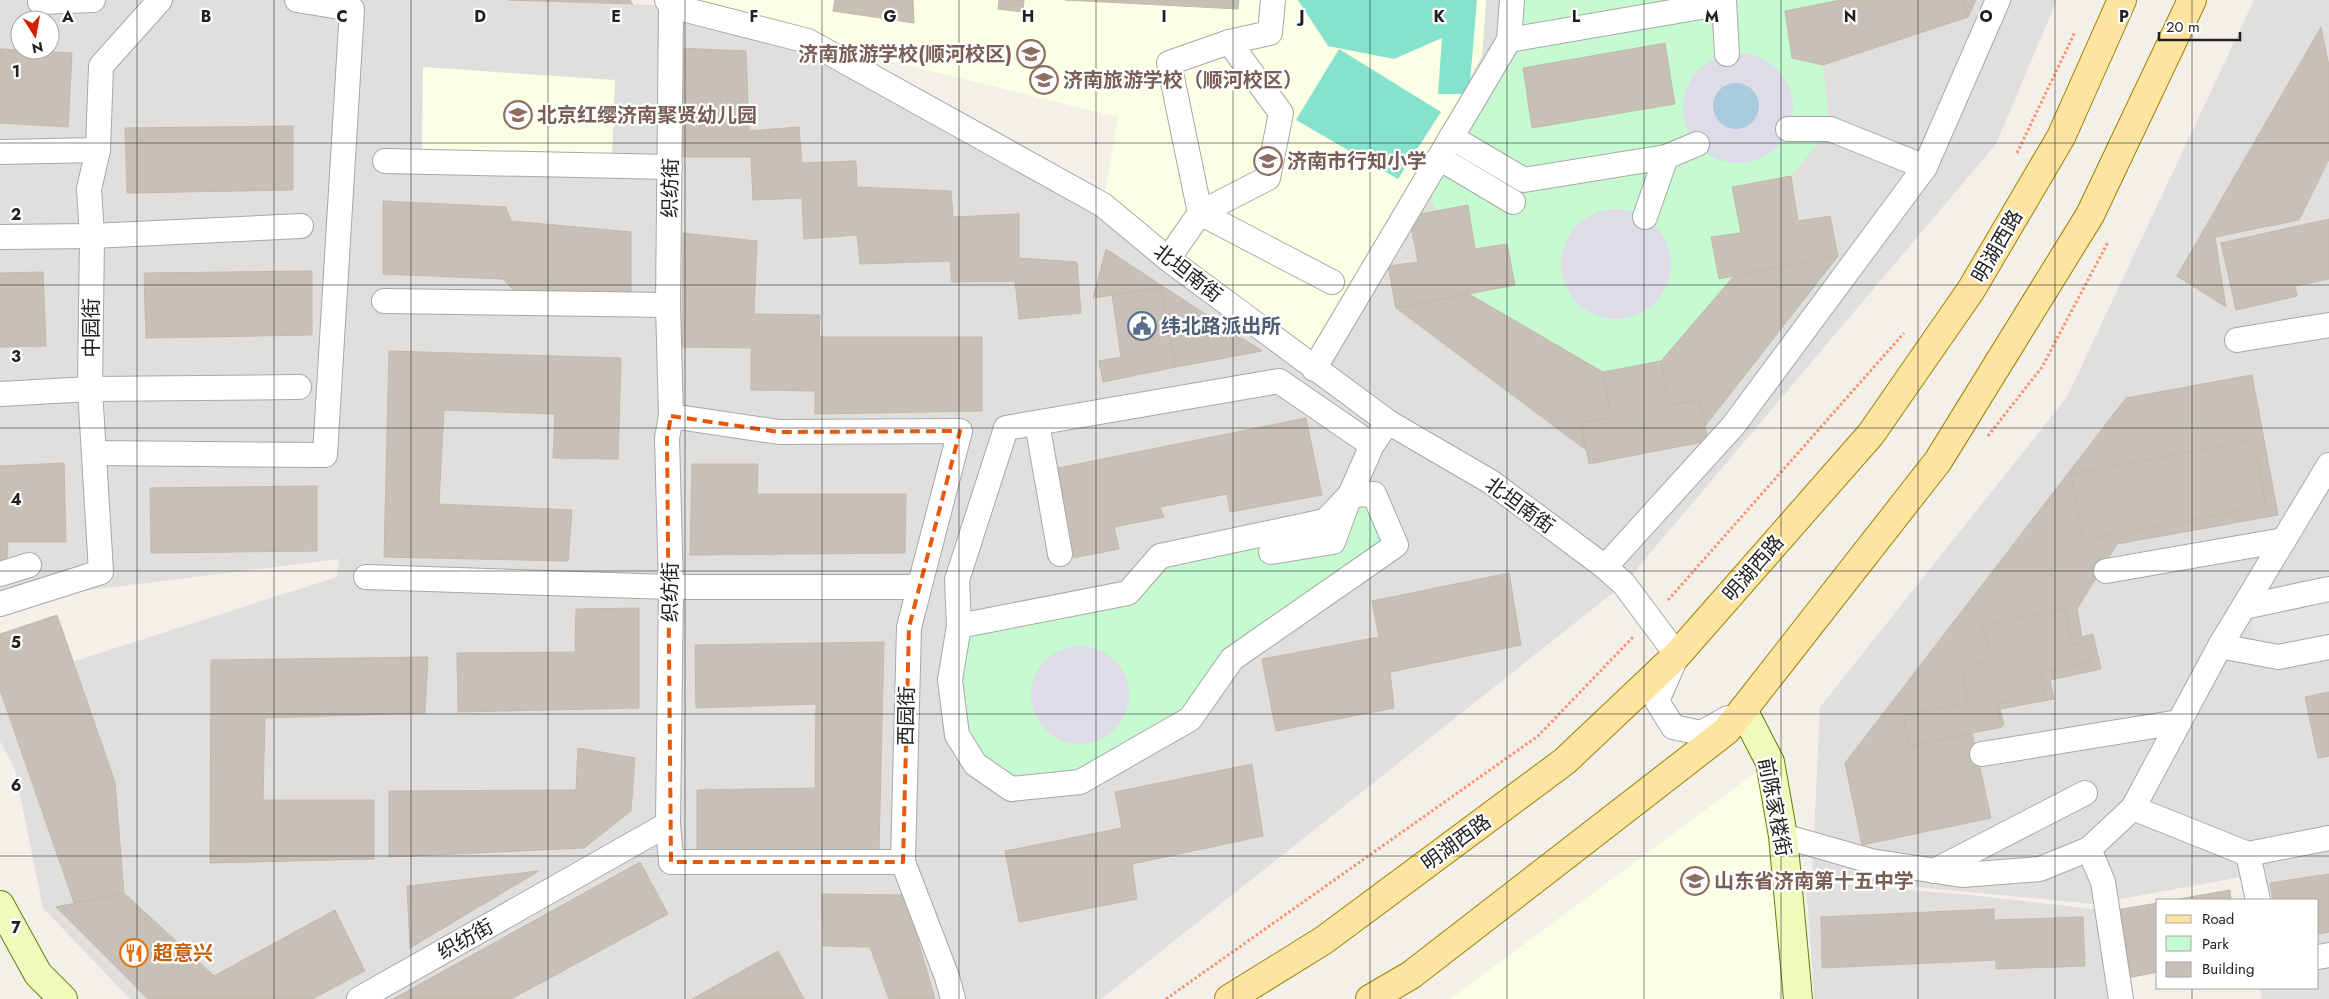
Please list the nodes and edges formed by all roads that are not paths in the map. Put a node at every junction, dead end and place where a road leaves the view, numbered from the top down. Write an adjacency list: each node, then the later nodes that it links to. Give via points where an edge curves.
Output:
1 (93, 0): 10 (street)
2 (160, 0): 18 (street, 中园街, via 101,66)
3 (297, 0): 45 (street, via 352,9 325,455)
4 (1273, 0): 13 (street, via 1270,33)
5 (1512, 0): 12 (street)
6 (1998, 0): 24 (street)
7 (2122, 0): 64 (main road, 明湖西路, via 2060,137 1972,290 1870,434)
8 (2192, 0): 65 (main road, via 2090,216 1938,461)
9 (1724, 1): 12 (street); 14 (street)
10 (40, 2)
11 (669, 3): 23 (street, 织纺街); 31 (street, 北坦南街, via 808,41 1103,205)
12 (1508, 40): 16 (street)
13 (1229, 42): 26 (street, via 1169,64); 26 (street, via 1281,114 1268,178)
14 (1727, 54)
15 (1788, 129): 24 (street, via 1830,129)
16 (1451, 137): 20 (street, via 1524,180); 21 (street)
17 (1696, 144): 20 (street)
18 (98, 150): 19 (street); 29 (street, 中园街, via 89,190)
19 (0, 152)
20 (1666, 157): 27 (street)
21 (1439, 158): 25 (street); 37 (street)
22 (384, 161): 23 (street)
23 (670, 167): 34 (street, 织纺街)
24 (1924, 167): 52 (street, via 1733,426)
25 (1513, 202)
26 (1200, 213): 31 (street); 32 (street)
27 (1646, 217)
28 (301, 226): 29 (street)
29 (92, 236): 30 (street); 39 (street, 中园街)
30 (0, 237)
31 (1168, 258): 37 (street, 北坦南街)
32 (1332, 282)
33 (384, 301): 34 (street)
34 (668, 305): 41 (street, 织纺街)
35 (2329, 325): 36 (street)
36 (2237, 340)
37 (1314, 369): 42 (street, 北坦南街)
38 (299, 387): 39 (street)
39 (90, 389): 40 (street); 45 (street, 中园街)
40 (0, 394)
41 (671, 416): 56 (street, 织纺街, via 667,438); 57 (street, 西园街, via 779,432 960,431)
42 (1388, 422): 44 (street); 52 (street, 北坦南街, via 1491,482)
43 (1037, 423): 44 (street, via 1279,381); 50 (street); 61 (street, via 1006,428 957,580)
44 (1372, 445): 47 (street)
45 (94, 453): 59 (street, 中园街, via 101,572)
46 (2329, 466): 48 (street)
47 (1350, 495): 49 (street, via 1333,542); 61 (street, via 1325,521 1160,556 1128,593); 61 (street, via 1374,494 1396,545 1232,659 1190,720 1080,782 1011,789 975,764 956,735 950,680)
48 (2284, 540): 53 (street); 60 (street)
49 (1271, 552)
50 (1060, 554)
51 (29, 565): 54 (street)
52 (1605, 567): 64 (street, 北坦南街, via 1624,584)
53 (2106, 571)
54 (0, 574)
55 (366, 577): 56 (street)
56 (670, 587): 57 (street); 70 (street, 织纺街)
57 (919, 587): 75 (street, 西园街, via 908,627)
58 (2329, 589): 60 (street)
59 (0, 604)
60 (2244, 607): 62 (street)
61 (959, 626)
62 (2220, 646): 63 (street, via 2278,657); 66 (street)
63 (2329, 647)
64 (1677, 655): 65 (street, via 1657,701 1673,728 1702,733); 82 (main road, 明湖西路, via 1565,761 1324,940)
65 (1743, 710): 71 (street, 前陈家楼街, via 1770,762); 83 (main road, via 1726,731 1411,975)
66 (2179, 722): 67 (street); 69 (street)
67 (1982, 754)
68 (2085, 792): 76 (street)
69 (2133, 808): 73 (street); 74 (street)
70 (668, 824): 75 (street, via 670,862); 80 (street, 织纺街)
71 (1783, 836): 76 (street, via 1871,861); 84 (street, 前陈家楼街)
72 (2329, 838): 74 (street)
73 (2089, 849): 76 (street, via 2040,869 1962,875); 85 (street, via 2103,882)
74 (2248, 854): 77 (street)
75 (902, 862): 81 (street, 西园街)
76 (1934, 871)
77 (2258, 899)
78 (0, 905): 79 (street, via 38,974)
79 (63, 999)
80 (359, 999)
81 (953, 999)
82 (1228, 999)
83 (1370, 999)
84 (1798, 999)
85 (2121, 999)

